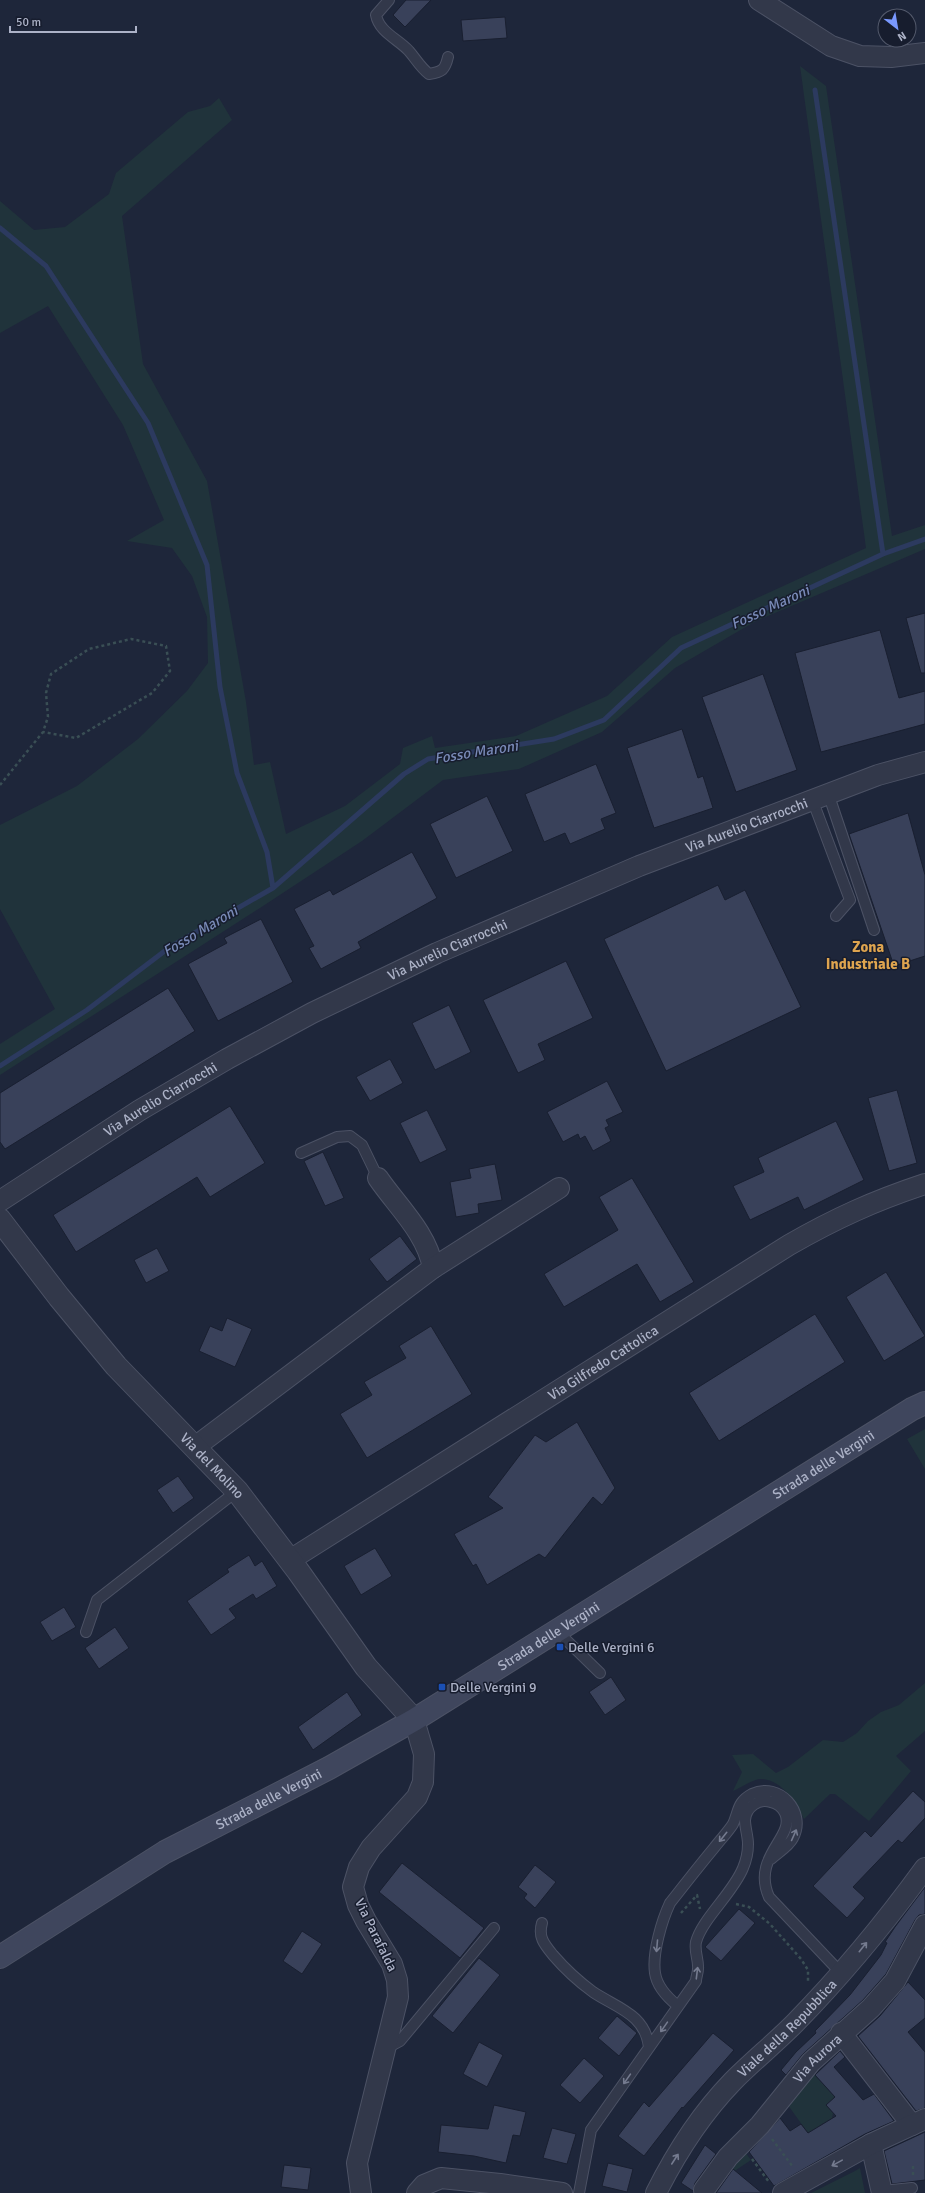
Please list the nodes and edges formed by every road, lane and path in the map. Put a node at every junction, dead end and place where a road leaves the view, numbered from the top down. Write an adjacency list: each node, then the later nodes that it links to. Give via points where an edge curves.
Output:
1 (759, 0): 3 (street, via 831,46 860,56 891,57)
2 (388, 1): 4 (lane, via 376,15 377,20 382,28 409,51 420,68 429,74 439,73 445,68)
3 (925, 53)
4 (448, 57)
5 (43, 732): 5 (path, via 48,717 46,693 51,674 89,649 131,639 166,646 170,671 152,693 76,738); 7 (path)
6 (925, 762): 8 (street, Via Aurelio Ciarrocchi, via 878,775)
7 (0, 785)
8 (820, 796): 9 (lane, via 850,900); 10 (lane); 15 (street, Via Aurelio Ciarrocchi, via 624,873 437,953 312,1013 140,1110)
9 (836, 916)
10 (874, 930)
11 (301, 1153): 12 (lane, via 337,1137 350,1136 362,1145)
12 (378, 1178): 17 (street, via 418,1231 431,1256)
13 (925, 1184): 21 (street, Via Gilfredo Cattolica, via 874,1201 789,1244)
14 (559, 1188): 17 (street)
15 (0, 1202)
16 (0, 1220): 19 (street, Via del Molino, via 116,1366)
17 (433, 1268): 19 (street)
18 (925, 1403): 22 (main road, Strada delle Vergini)
19 (195, 1447): 20 (street, Via del Molino)
20 (237, 1491): 21 (street, Via del Molino); 23 (lane, via 97,1600)
21 (290, 1560): 25 (street, Via del Molino, via 366,1668)
22 (557, 1631): 24 (lane); 25 (main road, Strada delle Vergini)
23 (86, 1632)
24 (600, 1673)
25 (414, 1720): 34 (main road, Strada delle Vergini, via 329,1768 165,1852); 40 (street, Via Parafalda, via 424,1754 423,1782 417,1797 371,1848 359,1867 353,1887 358,1905 392,1964 397,1980 398,1997)
26 (767, 1862): 28 (lane, one-way to 28, via 790,1842 796,1832 797,1818 785,1797 766,1791 752,1794 740,1805 733,1824); 29 (lane, via 785,1832 787,1820 780,1806 764,1801 753,1806 746,1815 746,1860 740,1876); 35 (lane, via 763,1875 769,1897)
27 (925, 1868): 35 (street, Viale della Repubblica, one-way to 27)
28 (679, 1891): 30 (path, via 681,1914 698,1895 701,1915); 37 (lane, one-way to 37, via 663,1916 658,1936 655,1972 664,1992)
29 (718, 1906): 30 (lane); 36 (path, via 750,1906 770,1924 802,1959 808,1970)
30 (708, 1920): 37 (lane, one-way to 30, via 696,1981 696,1942)
31 (542, 1923): 39 (lane, via 542,1941 565,1969 595,1993 629,2013 648,2036)
32 (925, 1925): 38 (street, Via Aurora, via 895,1981 871,2008)
33 (494, 1928): 40 (lane, via 400,2041)
34 (0, 1957)
35 (841, 1973): 55 (street, Viale della Repubblica, one-way to 35, via 693,2131 732,2082 794,2024)
36 (805, 1990)
37 (678, 2006): 39 (lane, one-way to 39)
38 (841, 2033): 41 (street); 42 (street, Via Aurora, via 811,2062)
39 (649, 2047): 54 (lane, one-way to 54, via 590,2130)
40 (385, 2049): 51 (street, Via Parafalda, via 357,2163)
41 (919, 2122): 44 (street)
42 (760, 2125): 43 (street, Via Aurora); 46 (path)
43 (741, 2144): 48 (street, Via Aurora); 49 (path)
44 (871, 2144): 46 (street, one-way to 46); 50 (street)
45 (912, 2166): 47 (path)
46 (804, 2181): 49 (street)
47 (913, 2183): 50 (lane)
48 (704, 2190)
49 (778, 2190)
50 (882, 2192)
51 (361, 2193)
52 (417, 2193): 53 (street, via 424,2185 441,2178)
53 (562, 2193)
54 (579, 2193)
55 (656, 2193)

